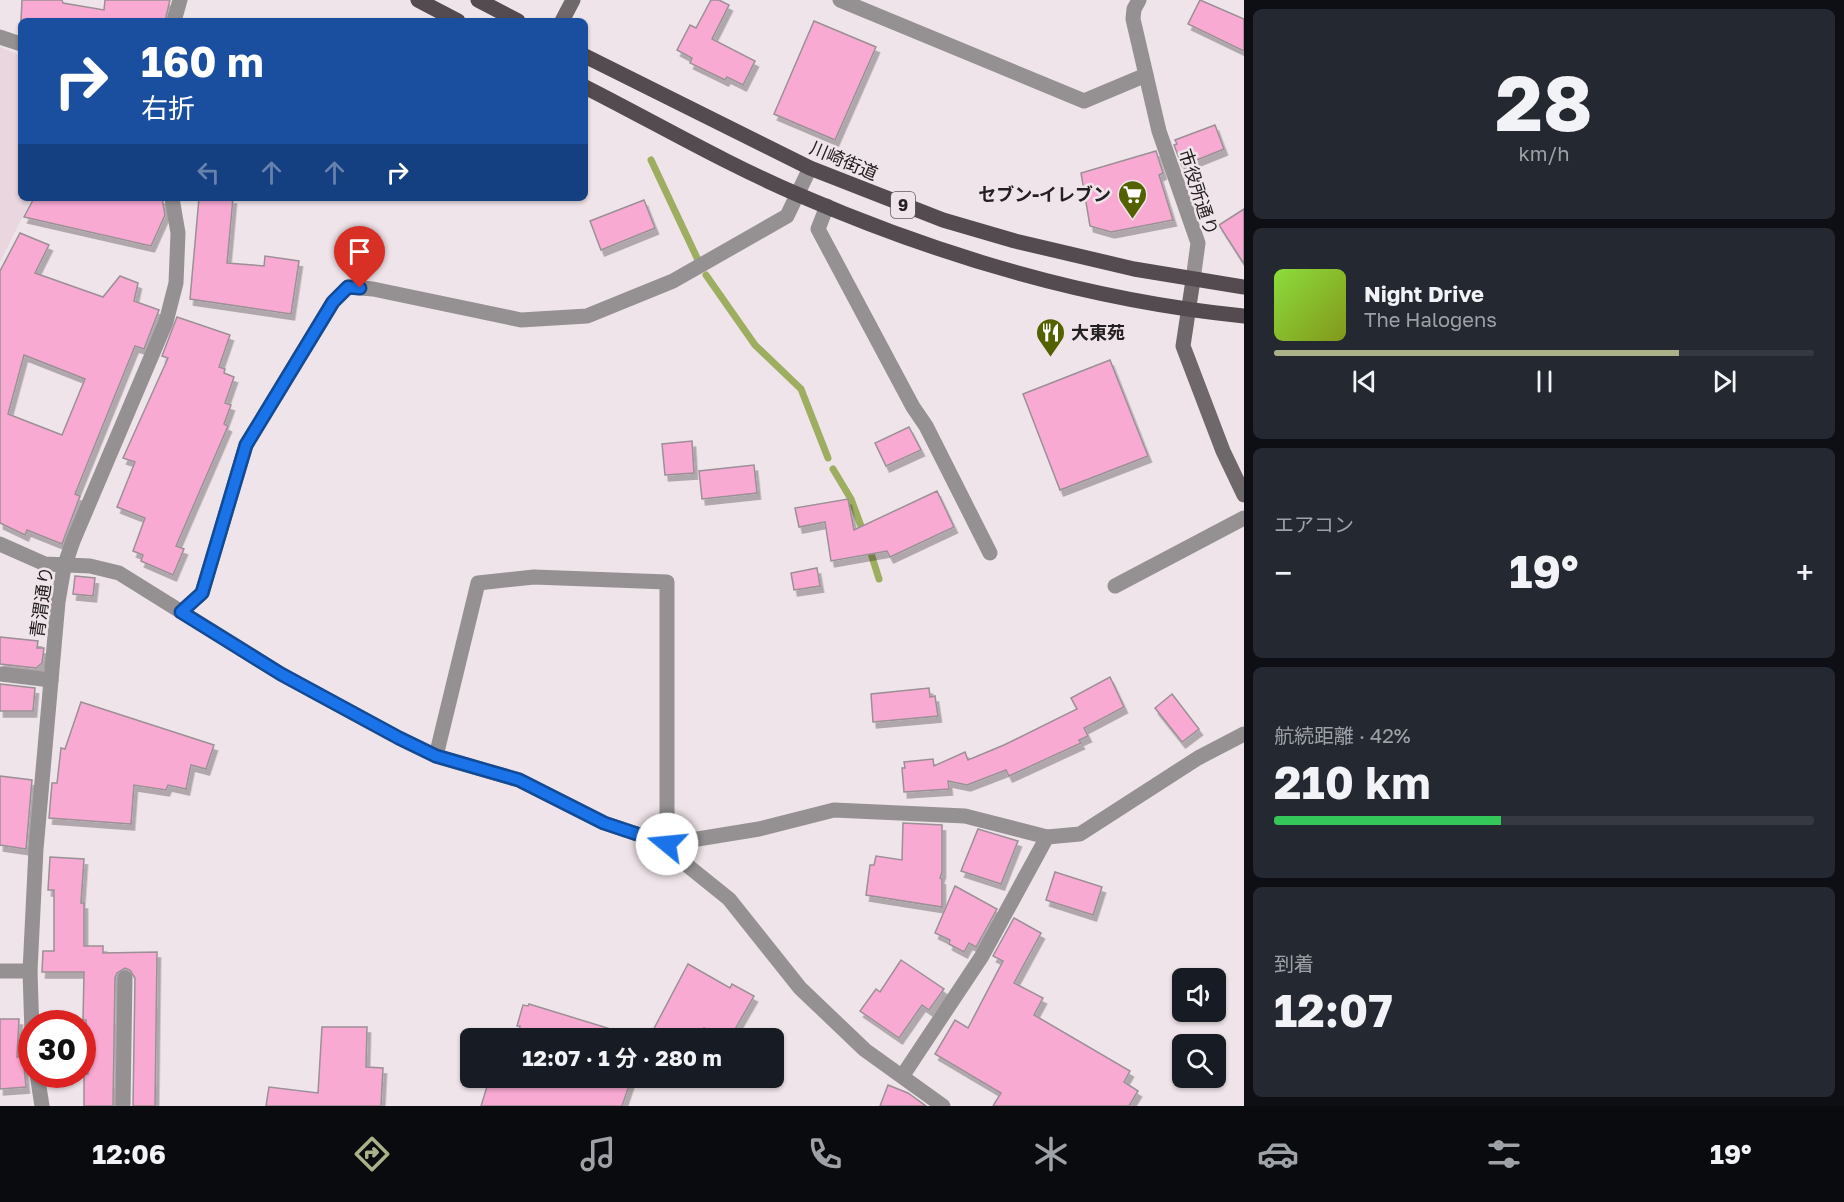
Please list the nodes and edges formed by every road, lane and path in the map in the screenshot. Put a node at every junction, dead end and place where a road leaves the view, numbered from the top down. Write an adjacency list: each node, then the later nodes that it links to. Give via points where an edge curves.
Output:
1 (180, 0): 7 (street)
2 (418, 0): 8 (main road)
3 (478, 0): 9 (main road)
4 (573, 0): 10 (street)
5 (840, 0): 14 (street, via 1084,101)
6 (1139, 0): 14 (street, 市役所通り, via 1133,19)
7 (175, 18)
8 (452, 18)
9 (512, 18)
10 (564, 18)
11 (0, 37): 12 (street)
12 (18, 43)
13 (588, 57): 16 (main road, 川崎街道 / 9)
14 (1146, 75): 20 (street, 市役所通り, via 1162,142 1198,243)
15 (588, 89): 17 (main road, 9)
16 (810, 168): 17 (street); 20 (main road, 川崎街道 / 9, via 943,220 1016,241)
17 (797, 194): 19 (main road, 9); 30 (street, via 787,216 706,264 587,316 521,320 348,287 333,302 246,445 202,593)
18 (172, 201): 28 (street, 青渭通り, via 177,232 176,283 166,322)
19 (827, 206): 22 (main road, 9, via 885,231 1001,268); 27 (street, via 818,229 926,426)
20 (1193, 280): 21 (main road, 川崎街道 / 9); 22 (street, 市役所通り)
21 (1244, 287)
22 (1188, 308): 23 (main road, 9); 24 (street, 市役所通り, via 1183,346)
23 (1244, 316)
24 (1244, 495)
25 (1244, 518): 29 (street)
26 (0, 544): 28 (street, via 45,564)
27 (990, 553)
28 (64, 567): 30 (street, via 90,566 119,573); 32 (street, 青渭通り)
29 (1115, 586)
30 (181, 612): 34 (street, via 281,674)
31 (0, 674): 32 (street)
32 (51, 681): 38 (street, 青渭通り)
33 (1244, 734): 35 (street, via 1198,758 1080,834)
34 (436, 756): 36 (street, via 519,780 604,823); 36 (street, via 478,583 534,577 668,582)
35 (1047, 837): 36 (street, via 965,816 834,810 759,829); 41 (street, via 982,956)
36 (667, 844): 41 (street, via 729,899 800,988 865,1050)
37 (0, 971): 38 (street)
38 (30, 971): 40 (street, 青渭通り)
39 (125, 978): 44 (street)
40 (31, 1010)
41 (903, 1075): 45 (street)
42 (39, 1088): 43 (street)
43 (42, 1106)
44 (123, 1106)
45 (944, 1106)

